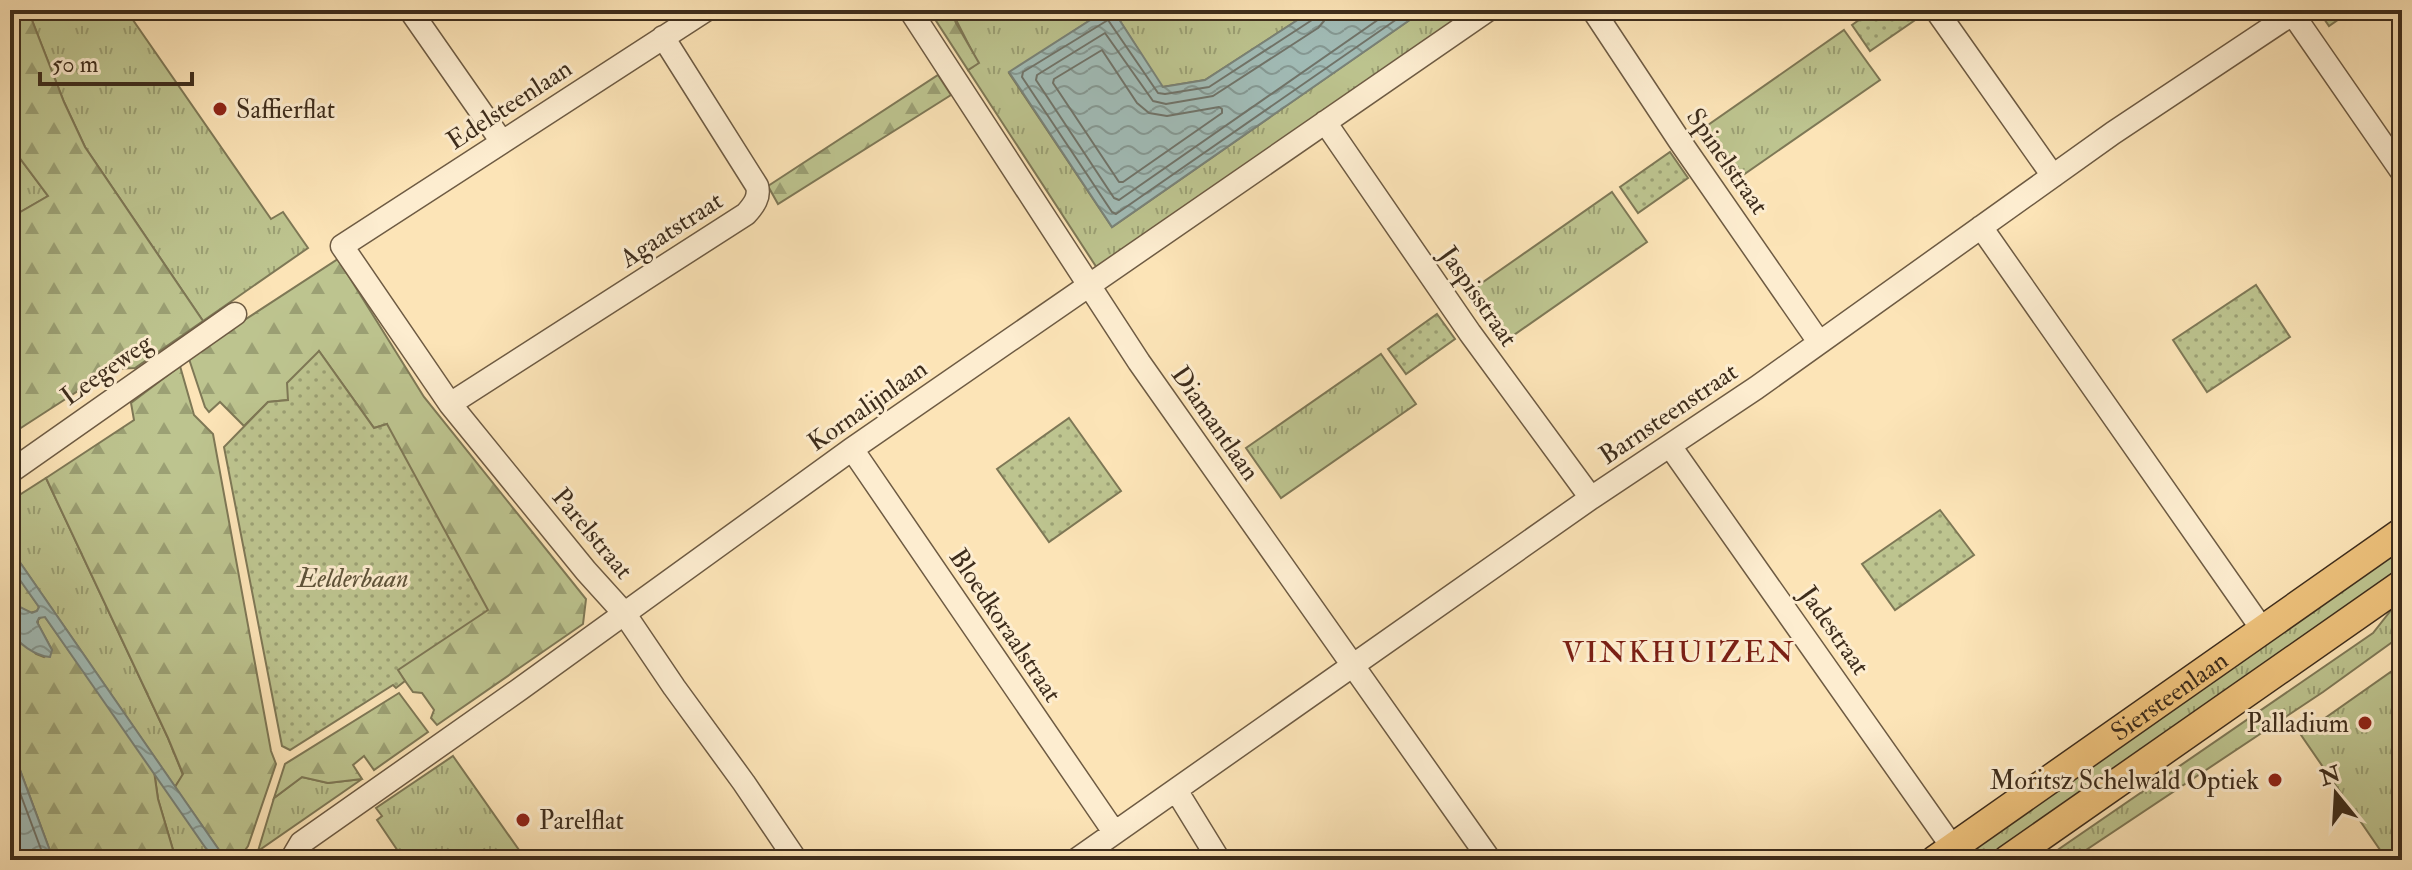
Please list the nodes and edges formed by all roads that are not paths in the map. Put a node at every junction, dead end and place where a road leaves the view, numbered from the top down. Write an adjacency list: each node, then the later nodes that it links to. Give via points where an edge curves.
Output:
1 (410, 10): 10 (street)
2 (706, 10): 8 (street, Edelsteenlaan)
3 (910, 10): 15 (street, Diamantlaan)
4 (1488, 10): 9 (street, Kornalijnlaan)
5 (1593, 10): 17 (street, Spinelstraat)
6 (1936, 10): 12 (street)
7 (2291, 12): 11 (street); 12 (street, Barnsteenstraat)
8 (663, 37): 10 (street, Edelsteenlaan); 18 (street, Agaatstraat, via 757,186 754,204)
9 (1325, 122): 15 (street, Kornalijnlaan); 22 (street, Jaspisstraat)
10 (502, 142): 14 (street, Edelsteenlaan)
11 (2402, 172)
12 (2053, 176): 13 (street, Barnsteenstraat)
13 (1981, 227): 17 (street, Barnsteenstraat); 26 (street)
14 (342, 246): 18 (street, Parelstraat)
15 (1089, 286): 20 (street, Kornalijnlaan); 27 (street, Diamantlaan)
16 (235, 314): 21 (street, Leegeweg)
17 (1819, 342): 19 (street, Barnsteenstraat)
18 (450, 404): 25 (street, Parelstraat)
19 (1670, 446): 22 (street, Barnsteenstraat); 30 (street, Jadestraat)
20 (852, 449): 25 (street, Kornalijnlaan); 29 (street, Bloedkoraalstraat)
21 (10, 472)
22 (1591, 498): 27 (street, Barnsteenstraat)
23 (2402, 532): 26 (main road, Siersteenlaan)
24 (2402, 584): 36 (main road, Siersteenlaan)
25 (624, 613): 31 (street, Kornalijnlaan, via 301,843); 32 (street, Parelstraat)
26 (2262, 629): 30 (main road, Siersteenlaan)
27 (1354, 667): 28 (street, Barnsteenstraat); 35 (street, Diamantlaan)
28 (1176, 790): 29 (street, Barnsteenstraat); 34 (street)
29 (1114, 832): 33 (street, Barnsteenstraat)
30 (1944, 854)
31 (291, 860)
32 (796, 860)
33 (1076, 860)
34 (1219, 860)
35 (1490, 860)
36 (2007, 860)

